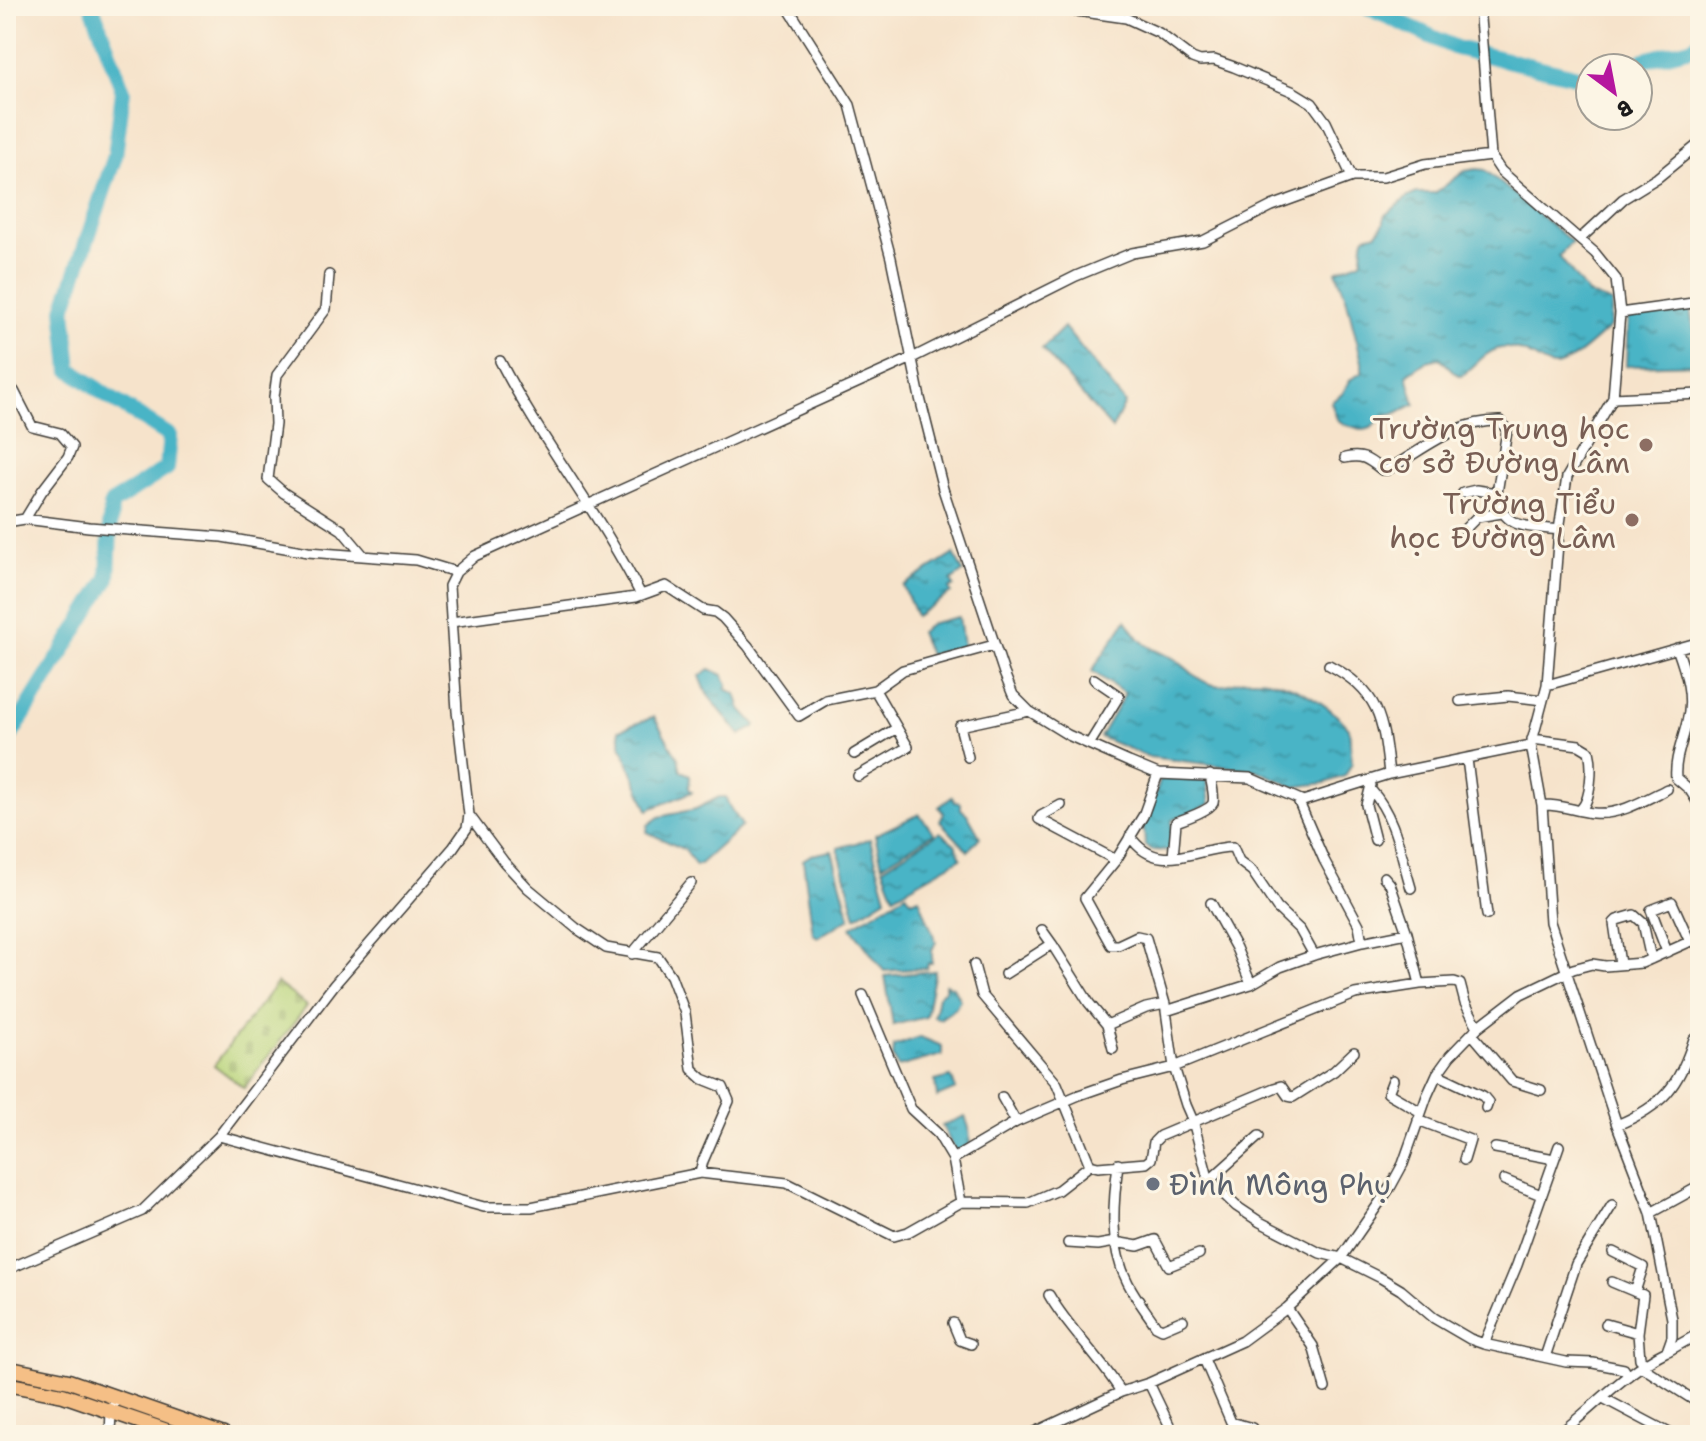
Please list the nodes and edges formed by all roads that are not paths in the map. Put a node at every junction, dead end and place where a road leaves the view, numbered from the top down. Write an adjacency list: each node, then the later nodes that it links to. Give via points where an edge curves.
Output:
1 (787, 6): 13 (street, via 850,105)
2 (1042, 6): 8 (street, via 1126,18 1159,33 1192,58 1224,63 1294,92 1312,103 1326,122)
3 (1479, 6): 7 (street)
4 (6, 26): 5 (street)
5 (6, 61)
6 (1700, 143): 9 (street, via 1623,199)
7 (1491, 156): 8 (street, via 1425,164 1383,177); 9 (street, via 1501,171)
8 (1352, 177): 13 (street, via 1272,206 1203,241 1132,253 1076,276)
9 (1580, 239): 12 (street, via 1616,279)
10 (329, 275): 27 (street, via 326,309 277,375 268,479 342,530)
11 (1700, 302): 12 (street)
12 (1620, 313): 17 (street)
13 (912, 358): 21 (street); 32 (street, via 943,489)
14 (500, 361): 21 (street)
15 (6, 384): 23 (street, via 32,426 60,433 72,447)
16 (1700, 394): 17 (street)
17 (1613, 398): 26 (street, via 1567,477)
18 (1345, 458): 20 (street, via 1367,457 1387,470 1444,433 1501,421 1507,431)
19 (1463, 493): 20 (street)
20 (1497, 493): 22 (street)
21 (587, 504): 28 (street, via 475,556); 29 (street)
22 (1502, 513): 25 (street, via 1477,517); 26 (street, via 1524,525)
23 (25, 519): 24 (street); 27 (street)
24 (6, 522)
25 (1465, 529)
26 (1559, 530): 36 (street)
27 (363, 555): 28 (street, via 416,560)
28 (456, 572): 30 (street, via 449,586)
29 (641, 595): 30 (street); 37 (street, via 666,586 723,618 799,716 826,700)
30 (451, 622): 59 (street)
31 (1700, 642): 33 (street)
32 (994, 645): 37 (street, via 903,670); 41 (street, via 1013,695)
33 (1677, 648): 36 (street); 38 (street)
34 (1329, 665): 49 (street, via 1358,685 1376,707)
35 (1094, 679): 44 (street, via 1119,696)
36 (1547, 685): 39 (street)
37 (875, 690): 42 (street)
38 (1695, 697): 57 (street, via 1675,766 1676,778)
39 (1543, 700): 40 (street, via 1508,696); 43 (street)
40 (1460, 701)
41 (1029, 711): 44 (street); 46 (street, via 960,726)
42 (897, 728): 45 (street); 51 (street, via 908,747)
43 (1531, 742): 47 (street); 56 (street); 58 (street, via 1579,745 1589,751 1590,780)
44 (1090, 743): 48 (street)
45 (854, 754)
46 (968, 757)
47 (1467, 759): 49 (street); 68 (street)
48 (1158, 774): 50 (street); 60 (street)
49 (1389, 774): 52 (street)
50 (1210, 775): 54 (street, via 1250,778); 62 (street, via 1211,806 1176,822)
51 (858, 776)
52 (1371, 786): 54 (street); 61 (street, via 1366,805); 66 (street, via 1388,816)
53 (1667, 789): 58 (street, via 1619,810)
54 (1298, 800): 72 (street, via 1359,925)
55 (1061, 805): 63 (street, via 1039,819)
56 (1542, 805): 58 (street); 81 (street, via 1550,922)
57 (1700, 806)
58 (1581, 809)
59 (469, 815): 76 (street, via 545,904 606,948); 103 (street, via 462,838 334,985)
60 (1130, 836): 62 (street, via 1146,853); 63 (street)
61 (1375, 840)
62 (1173, 857): 77 (street, via 1233,847)
63 (1116, 860): 86 (street, via 1085,898 1111,945 1146,938)
64 (1384, 877): 70 (street)
65 (691, 883): 76 (street)
66 (1411, 888)
67 (1211, 903): 83 (street)
68 (1487, 915)
69 (1042, 930): 74 (street)
70 (1407, 933): 72 (street); 84 (street)
71 (1700, 937): 73 (street)
72 (1362, 942): 77 (street)
73 (1690, 942): 75 (street); 75 (street, via 1672,902 1651,910)
74 (1052, 944): 82 (street); 87 (street)
75 (1667, 952): 78 (street)
76 (632, 954): 112 (street, via 658,957 667,969 685,1013 692,1069 729,1096)
77 (1314, 955): 83 (street)
78 (1651, 959): 79 (street); 79 (street, via 1643,923 1634,915 1614,923)
79 (1620, 964): 81 (street, via 1592,964)
80 (974, 965): 97 (street, via 982,995 1049,1072)
81 (1567, 973): 88 (street, via 1530,989); 102 (street)
82 (1005, 974)
83 (1251, 984): 86 (street)
84 (1420, 984): 88 (street, via 1460,984); 92 (street, via 1355,994)
85 (863, 995): 107 (street, via 911,1109 938,1134)
86 (1165, 1008): 87 (street, via 1146,1008); 92 (street)
87 (1107, 1025): 90 (street)
88 (1475, 1031): 93 (street); 95 (street, via 1512,1081)
89 (1694, 1039): 102 (street, via 1669,1093 1642,1115)
90 (1113, 1049)
91 (1354, 1052): 100 (street, via 1293,1097 1279,1086)
92 (1174, 1067): 97 (street); 100 (street)
93 (1437, 1074): 98 (street, via 1483,1096); 99 (street)
94 (1393, 1080): 99 (street, via 1388,1093)
95 (1541, 1090)
96 (1002, 1097): 101 (street)
97 (1065, 1102): 101 (street); 111 (street)
98 (1486, 1108)
99 (1419, 1116): 108 (street, via 1470,1140); 124 (street, via 1400,1171)
100 (1193, 1121): 110 (street, via 1157,1138 1149,1161); 113 (street)
101 (1016, 1122): 107 (street)
102 (1617, 1125): 119 (street)
103 (219, 1136): 112 (street, via 498,1208 531,1207); 125 (street, via 142,1211)
104 (1259, 1136): 113 (street)
105 (1559, 1146): 109 (street)
106 (1495, 1148): 109 (street)
107 (953, 1159): 117 (street)
108 (1464, 1160)
109 (1553, 1163): 116 (street)
110 (1118, 1164): 111 (street); 120 (street)
111 (1090, 1165): 117 (street, via 1058,1190 1028,1203)
112 (700, 1173): 117 (street, via 787,1183 894,1236)
113 (1210, 1180): 124 (street, via 1260,1222)
114 (1504, 1180): 116 (street)
115 (1700, 1186): 119 (street)
116 (1541, 1195): 137 (street)
117 (961, 1202)
118 (1612, 1205): 139 (street, via 1576,1264)
119 (1651, 1213): 133 (street)
120 (1115, 1242): 121 (street); 123 (street, via 1138,1246 1155,1240 1169,1266); 130 (street, via 1119,1265 1156,1326 1162,1329)
121 (1068, 1243)
122 (1613, 1252): 127 (street, via 1643,1267)
123 (1199, 1254)
124 (1341, 1258): 129 (street); 137 (street, via 1401,1290 1451,1329)
125 (6, 1270)
126 (1612, 1282): 127 (street)
127 (1635, 1292): 134 (street, via 1644,1296)
128 (1049, 1295): 149 (street)
129 (1287, 1308): 141 (street, via 1242,1341); 148 (street, via 1313,1346)
130 (1183, 1320)
131 (953, 1323): 136 (street, via 960,1340)
132 (1606, 1324): 134 (street)
133 (1672, 1330): 135 (street); 138 (street)
134 (1638, 1333): 142 (street)
135 (1700, 1334): 138 (street)
136 (971, 1344)
137 (1484, 1344): 139 (street)
138 (1667, 1351): 142 (street)
139 (1545, 1357): 144 (street, via 1607,1364 1624,1369)
140 (6, 1358): 147 (highway)
141 (1204, 1359): 145 (street); 159 (street, via 1231,1422 1252,1428)
142 (1644, 1365): 144 (street); 152 (street)
143 (6, 1368): 147 (highway)
144 (1628, 1376): 150 (street)
145 (1149, 1383): 149 (street); 158 (street)
146 (6, 1387): 147 (highway)
147 (66, 1388): 151 (highway)
148 (1325, 1388)
149 (1121, 1392): 157 (street)
150 (1603, 1398): 153 (street); 162 (street)
151 (114, 1404): 154 (street); 155 (highway); 156 (highway)
152 (1700, 1404)
153 (1569, 1426): 160 (street); 161 (street)
154 (110, 1435)
155 (179, 1435)
156 (224, 1435)
157 (1029, 1435)
158 (1174, 1435)
159 (1255, 1435)
160 (1558, 1435)
161 (1579, 1435)
162 (1673, 1435)

